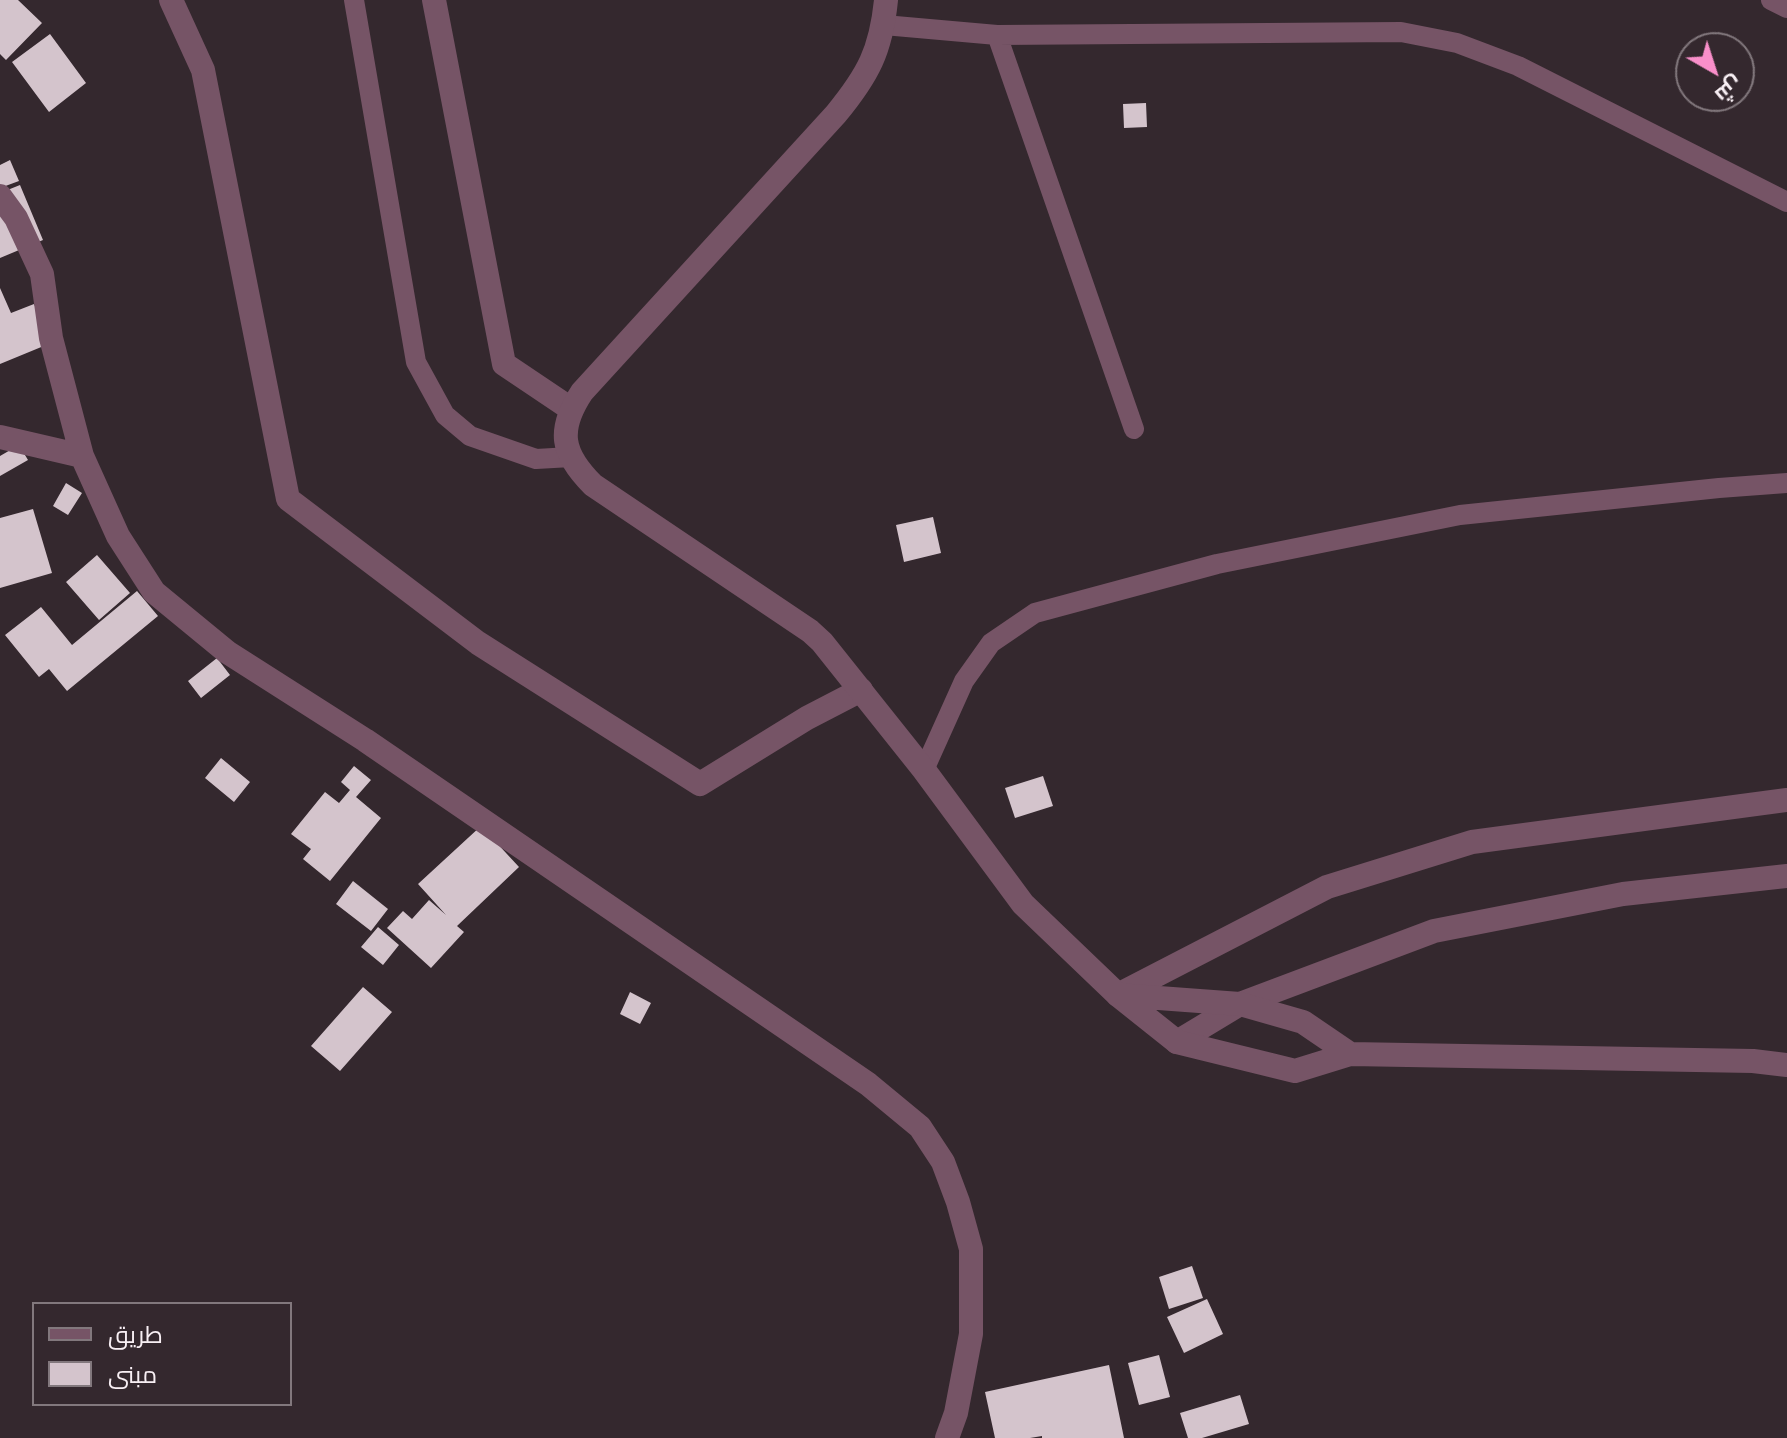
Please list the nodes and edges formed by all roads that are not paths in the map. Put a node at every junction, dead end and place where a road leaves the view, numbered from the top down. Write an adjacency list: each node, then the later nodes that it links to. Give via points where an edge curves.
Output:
1 (171, 0): 17 (street, via 203,70 288,499 478,643 700,784)
2 (354, 0): 15 (lane, via 416,362 445,415 470,436 536,459)
3 (434, 0): 11 (street, via 504,364)
4 (886, 0): 7 (street)
5 (1771, 0): 6 (lane)
6 (1787, 8)
7 (884, 25): 8 (lane); 11 (street, via 860,85)
8 (997, 35): 10 (lane, via 1401,32 1429,37 1518,66); 12 (lane)
9 (0, 196): 14 (street, via 42,274 51,338)
10 (1787, 202)
11 (571, 409): 15 (street, via 565,428)
12 (1134, 429)
13 (0, 437): 14 (street)
14 (82, 456): 26 (street, via 118,536 154,592 227,652 365,740 855,1075 920,1127 943,1162 971,1249 971,1334)
15 (571, 457): 17 (street, via 593,485 810,631)
16 (1787, 483): 18 (lane, via 1460,515 1217,564 1035,613 991,643 964,681)
17 (861, 690): 18 (street)
18 (924, 770): 21 (street, via 1023,904)
19 (1787, 800): 21 (street, via 1472,842 1327,887)
20 (1787, 876): 22 (street, via 1623,894 1434,931)
21 (1118, 995): 22 (street); 23 (street)
22 (1240, 1004): 23 (street); 24 (street, via 1303,1022)
23 (1177, 1042): 24 (street, via 1295,1071)
24 (1350, 1054): 25 (street)
25 (1787, 1065)
26 (947, 1438)

